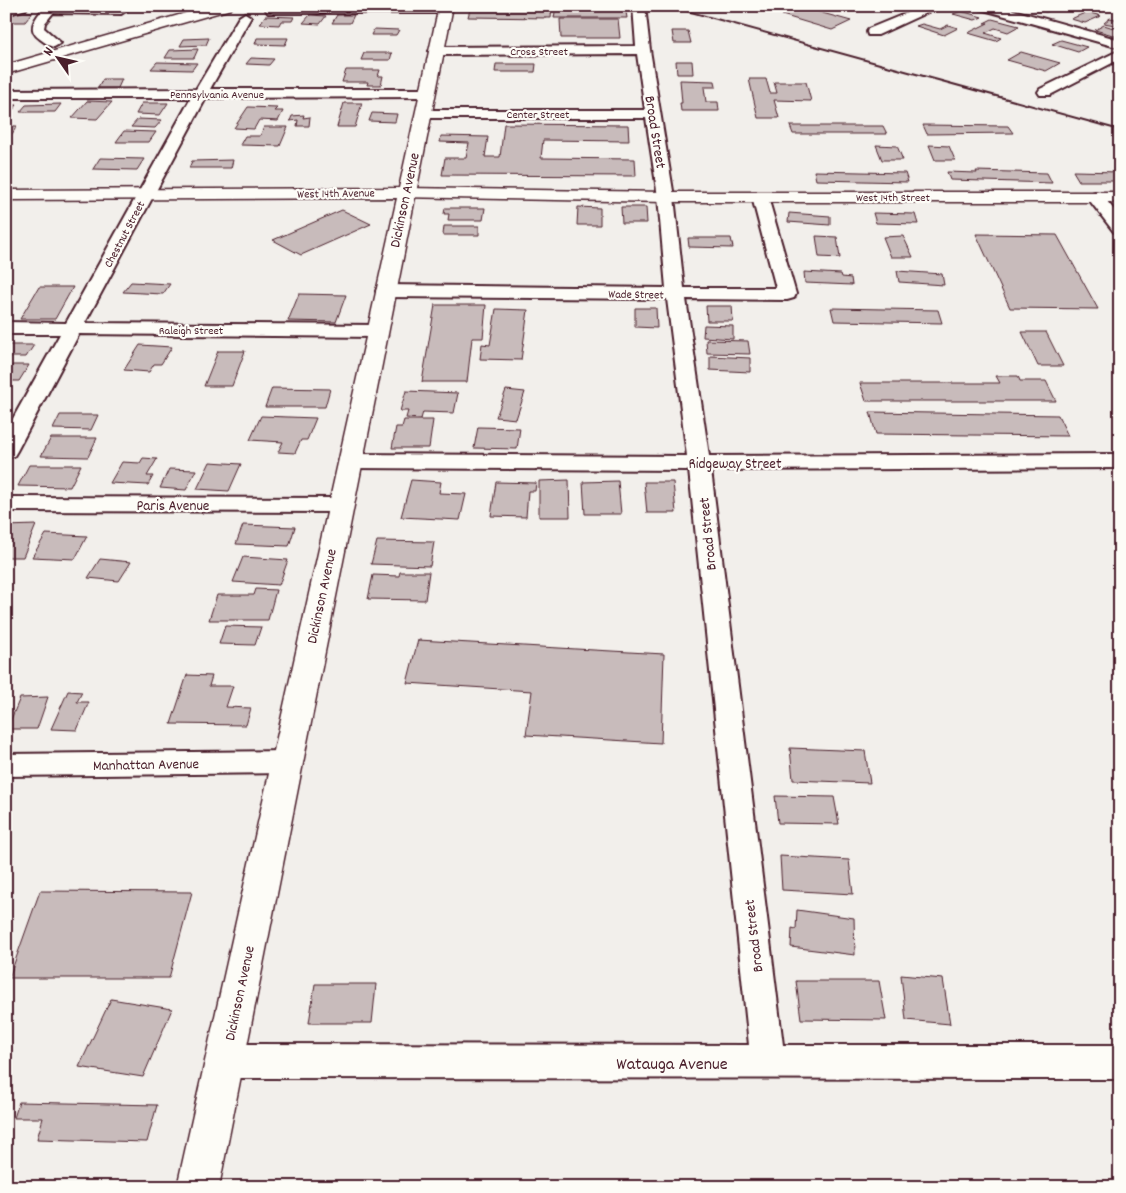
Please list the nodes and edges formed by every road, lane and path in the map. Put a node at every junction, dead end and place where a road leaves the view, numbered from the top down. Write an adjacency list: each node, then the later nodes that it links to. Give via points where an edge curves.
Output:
1 (22, 6): 11 (street)
2 (196, 6): 14 (main road)
3 (226, 6): 20 (main road)
4 (639, 6): 16 (street, Broad Street)
5 (935, 6): 13 (street)
6 (984, 6): 15 (street)
7 (51, 8): 9 (street); 14 (street, via 38,28)
8 (445, 8): 10 (street); 17 (main road, Dickinson Avenue)
9 (121, 10)
10 (272, 10)
11 (6, 11)
12 (245, 17): 24 (street, Chestnut Street)
13 (873, 32)
14 (54, 44): 19 (main road)
15 (1120, 44)
16 (643, 50): 17 (street, Cross Street); 26 (street, Broad Street)
17 (436, 51): 22 (main road, Dickinson Avenue)
18 (1120, 54): 21 (street)
19 (6, 58)
20 (6, 70)
21 (1045, 92)
22 (427, 93): 24 (street, Pennsylvania Avenue); 25 (main road, Dickinson Avenue)
23 (6, 94): 24 (street, Pennsylvania Avenue)
24 (200, 95): 29 (street, Chestnut Street)
25 (422, 114): 26 (street, Center Street); 27 (main road, Dickinson Avenue)
26 (654, 114): 30 (street, Broad Street)
27 (406, 193): 29 (main road, West 14th Avenue); 30 (main road, West 14th Avenue); 35 (main road, Dickinson Avenue)
28 (6, 195): 29 (main road, West 14th Avenue)
29 (145, 195): 38 (street, Chestnut Street)
30 (666, 197): 31 (main road, West 14th Street); 36 (street, Broad Street)
31 (760, 197): 32 (main road, West 14th Street); 36 (street, Wade Street, via 787,294)
32 (1095, 197): 33 (main road, West 14th Street); 34 (street)
33 (1120, 197)
34 (1120, 228)
35 (385, 291): 36 (street, Wade Street); 39 (main road, Dickinson Avenue)
36 (676, 295): 43 (street, Broad Street)
37 (6, 328): 38 (street, Raleigh Street)
38 (74, 329): 39 (street, Raleigh Street); 40 (street, Chestnut Street)
39 (377, 331): 41 (main road, Dickinson Avenue)
40 (6, 452)
41 (350, 461): 43 (street, Ridgeway Street); 45 (main road, Dickinson Avenue)
42 (1120, 461): 43 (street, Ridgeway Street)
43 (699, 463): 50 (street, Broad Street)
44 (6, 504): 45 (street, Paris Avenue)
45 (340, 505): 46 (main road, Dickinson Avenue)
46 (287, 762): 47 (street, Manhattan Avenue); 48 (main road, Dickinson Avenue)
47 (6, 765)
48 (224, 1061): 50 (street, Watauga Avenue); 51 (main road, Dickinson Avenue)
49 (1120, 1062): 50 (street, Watauga Avenue)
50 (768, 1063)
51 (198, 1187)

